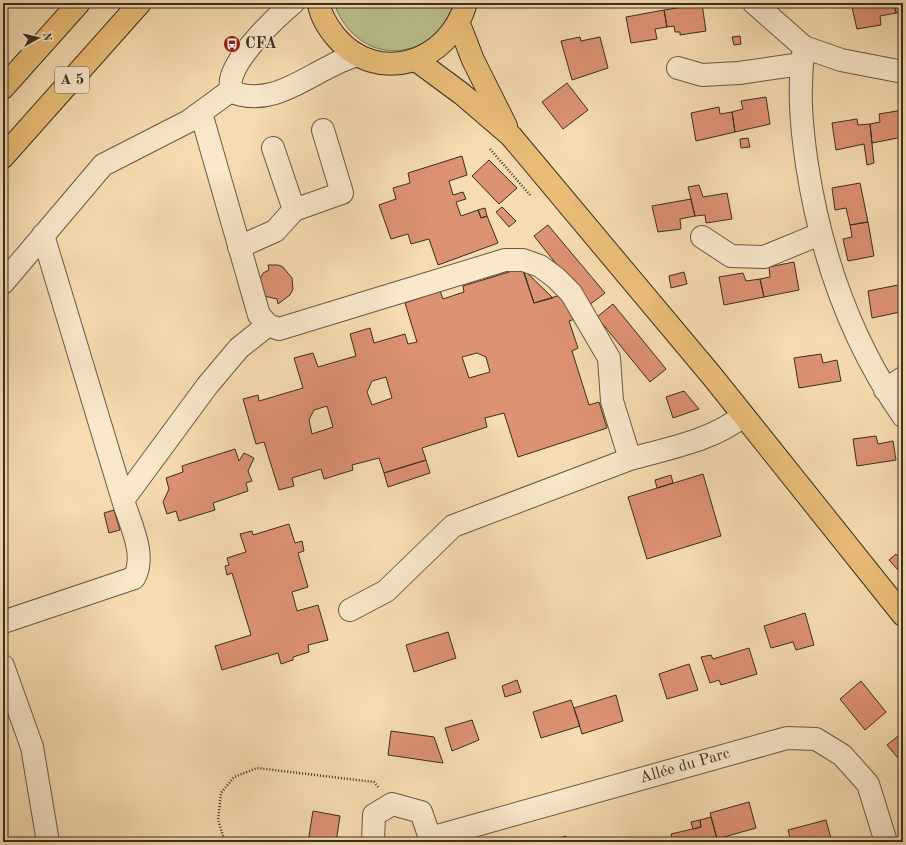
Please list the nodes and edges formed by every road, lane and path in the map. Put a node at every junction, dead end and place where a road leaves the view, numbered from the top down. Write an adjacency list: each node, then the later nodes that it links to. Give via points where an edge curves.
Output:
1 (79, 3): 13 (main road)
2 (140, 3): 19 (main road, A 5)
3 (293, 3): 14 (street, via 276,18 241,59 232,76)
4 (319, 3): 8 (main road, via 327,26)
5 (467, 3): 7 (main road)
6 (754, 3): 9 (street)
7 (459, 24): 10 (main road, via 448,40 433,52); 17 (main road, via 473,60)
8 (357, 55): 10 (main road, via 376,62); 14 (street, via 285,90 259,97 243,97)
9 (803, 56): 11 (street, via 738,73 702,75); 12 (street, via 841,60); 21 (street, via 800,119)
10 (416, 60): 17 (main road, via 462,94)
11 (678, 68)
12 (903, 72)
13 (3, 88)
14 (230, 91): 15 (street)
15 (201, 113): 22 (street, via 103,165); 24 (street)
16 (323, 130): 20 (street, via 342,193)
17 (511, 136): 29 (main road)
18 (273, 148): 20 (street)
19 (3, 157)
20 (294, 210): 24 (street, via 275,232)
21 (820, 234): 23 (street, via 764,257 731,256); 28 (street, via 833,278 859,342)
22 (43, 235): 25 (street); 32 (street)
23 (702, 237)
24 (239, 247): 26 (street, via 259,315)
25 (3, 283)
26 (268, 325): 31 (street, via 279,329 505,260 524,260 556,278 571,293 609,358 612,401); 32 (street, via 239,348 207,386)
27 (903, 378): 28 (street)
28 (885, 390): 30 (street)
29 (743, 416): 31 (street, via 729,427 703,438); 34 (main road)
30 (903, 416)
31 (630, 459): 33 (street, via 453,526 386,591)
32 (123, 500): 35 (street, via 140,554 139,570 134,578)
33 (350, 610)
34 (903, 615)
35 (3, 622)
36 (3, 666): 39 (street, via 32,747)
37 (392, 804): 38 (street, Allée du Parc, via 421,812); 40 (path, via 374,782 258,768 234,777 220,793 218,820); 41 (street, via 374,815)
38 (429, 840): 42 (street, Allée du Parc, via 787,738 816,739 842,755 868,784)
39 (48, 842)
40 (225, 842)
41 (373, 842)
42 (886, 842)

